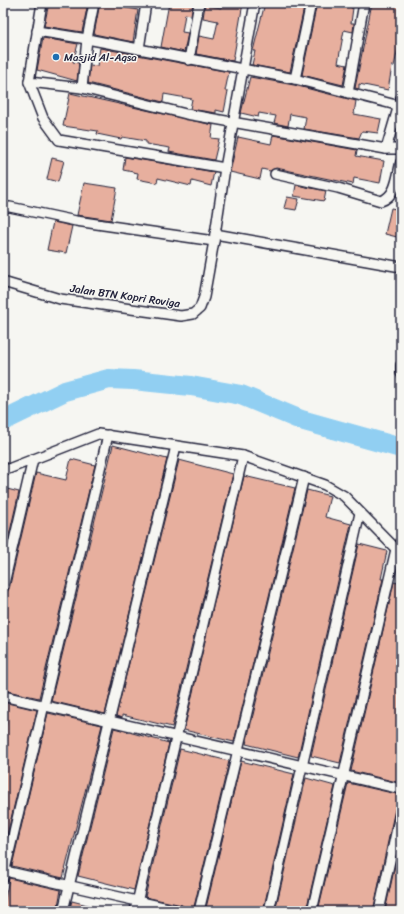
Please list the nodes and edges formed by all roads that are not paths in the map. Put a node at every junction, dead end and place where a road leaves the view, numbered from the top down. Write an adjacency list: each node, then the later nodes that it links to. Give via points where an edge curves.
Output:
1 (42, 3): 8 (street)
2 (94, 3): 9 (street)
3 (146, 3): 10 (street)
4 (199, 3): 11 (street)
5 (255, 3): 12 (street, Jalan BTN Kopri Roviga)
6 (311, 3): 13 (street)
7 (364, 3): 16 (street)
8 (37, 31): 9 (street); 14 (street)
9 (87, 38): 10 (street); 15 (street)
10 (139, 50): 11 (street)
11 (189, 60): 12 (street)
12 (242, 70): 13 (street); 18 (street, Jalan BTN Kopri Roviga)
13 (295, 79): 16 (street)
14 (29, 82): 15 (street); 22 (street, via 43,118 59,140)
15 (82, 88): 18 (street)
16 (348, 92): 17 (street)
17 (400, 102): 19 (street)
18 (233, 123): 19 (street); 22 (street, Jalan BTN Kopri Roviga)
19 (386, 148): 20 (street)
20 (401, 150)
21 (401, 162): 23 (street, via 393,192 382,201)
22 (224, 168): 25 (street, Jalan BTN Kopri Roviga)
23 (276, 174)
24 (3, 207): 25 (street, via 76,221)
25 (215, 237): 26 (street); 27 (street, Jalan BTN Kopri Roviga, via 204,297 200,308 194,314 181,316 88,304 60,299)
26 (401, 267)
27 (3, 282)
28 (401, 365): 29 (street)
29 (401, 373)
30 (108, 435): 31 (street); 33 (street, via 98,434); 40 (street)
31 (176, 446): 32 (street); 41 (street)
32 (243, 456): 35 (street); 42 (street)
33 (33, 459): 34 (street); 38 (street)
34 (3, 471)
35 (304, 477): 36 (street, via 338,493); 43 (street)
36 (360, 512): 37 (street); 44 (street)
37 (398, 551): 45 (street)
38 (3, 588)
39 (3, 696): 40 (street)
40 (44, 706): 41 (street); 48 (street)
41 (109, 722): 42 (street); 49 (street)
42 (177, 736): 43 (street); 50 (street)
43 (238, 750): 44 (street); 54 (street)
44 (302, 765): 45 (street); 55 (street)
45 (343, 775): 46 (street); 56 (street)
46 (401, 789)
47 (401, 810): 57 (street)
48 (4, 875): 49 (street)
49 (70, 885): 50 (street); 51 (street)
50 (138, 900): 52 (street); 53 (street)
51 (63, 911)
52 (135, 911)
53 (181, 911)
54 (199, 911)
55 (269, 911)
56 (312, 911)
57 (379, 911)

